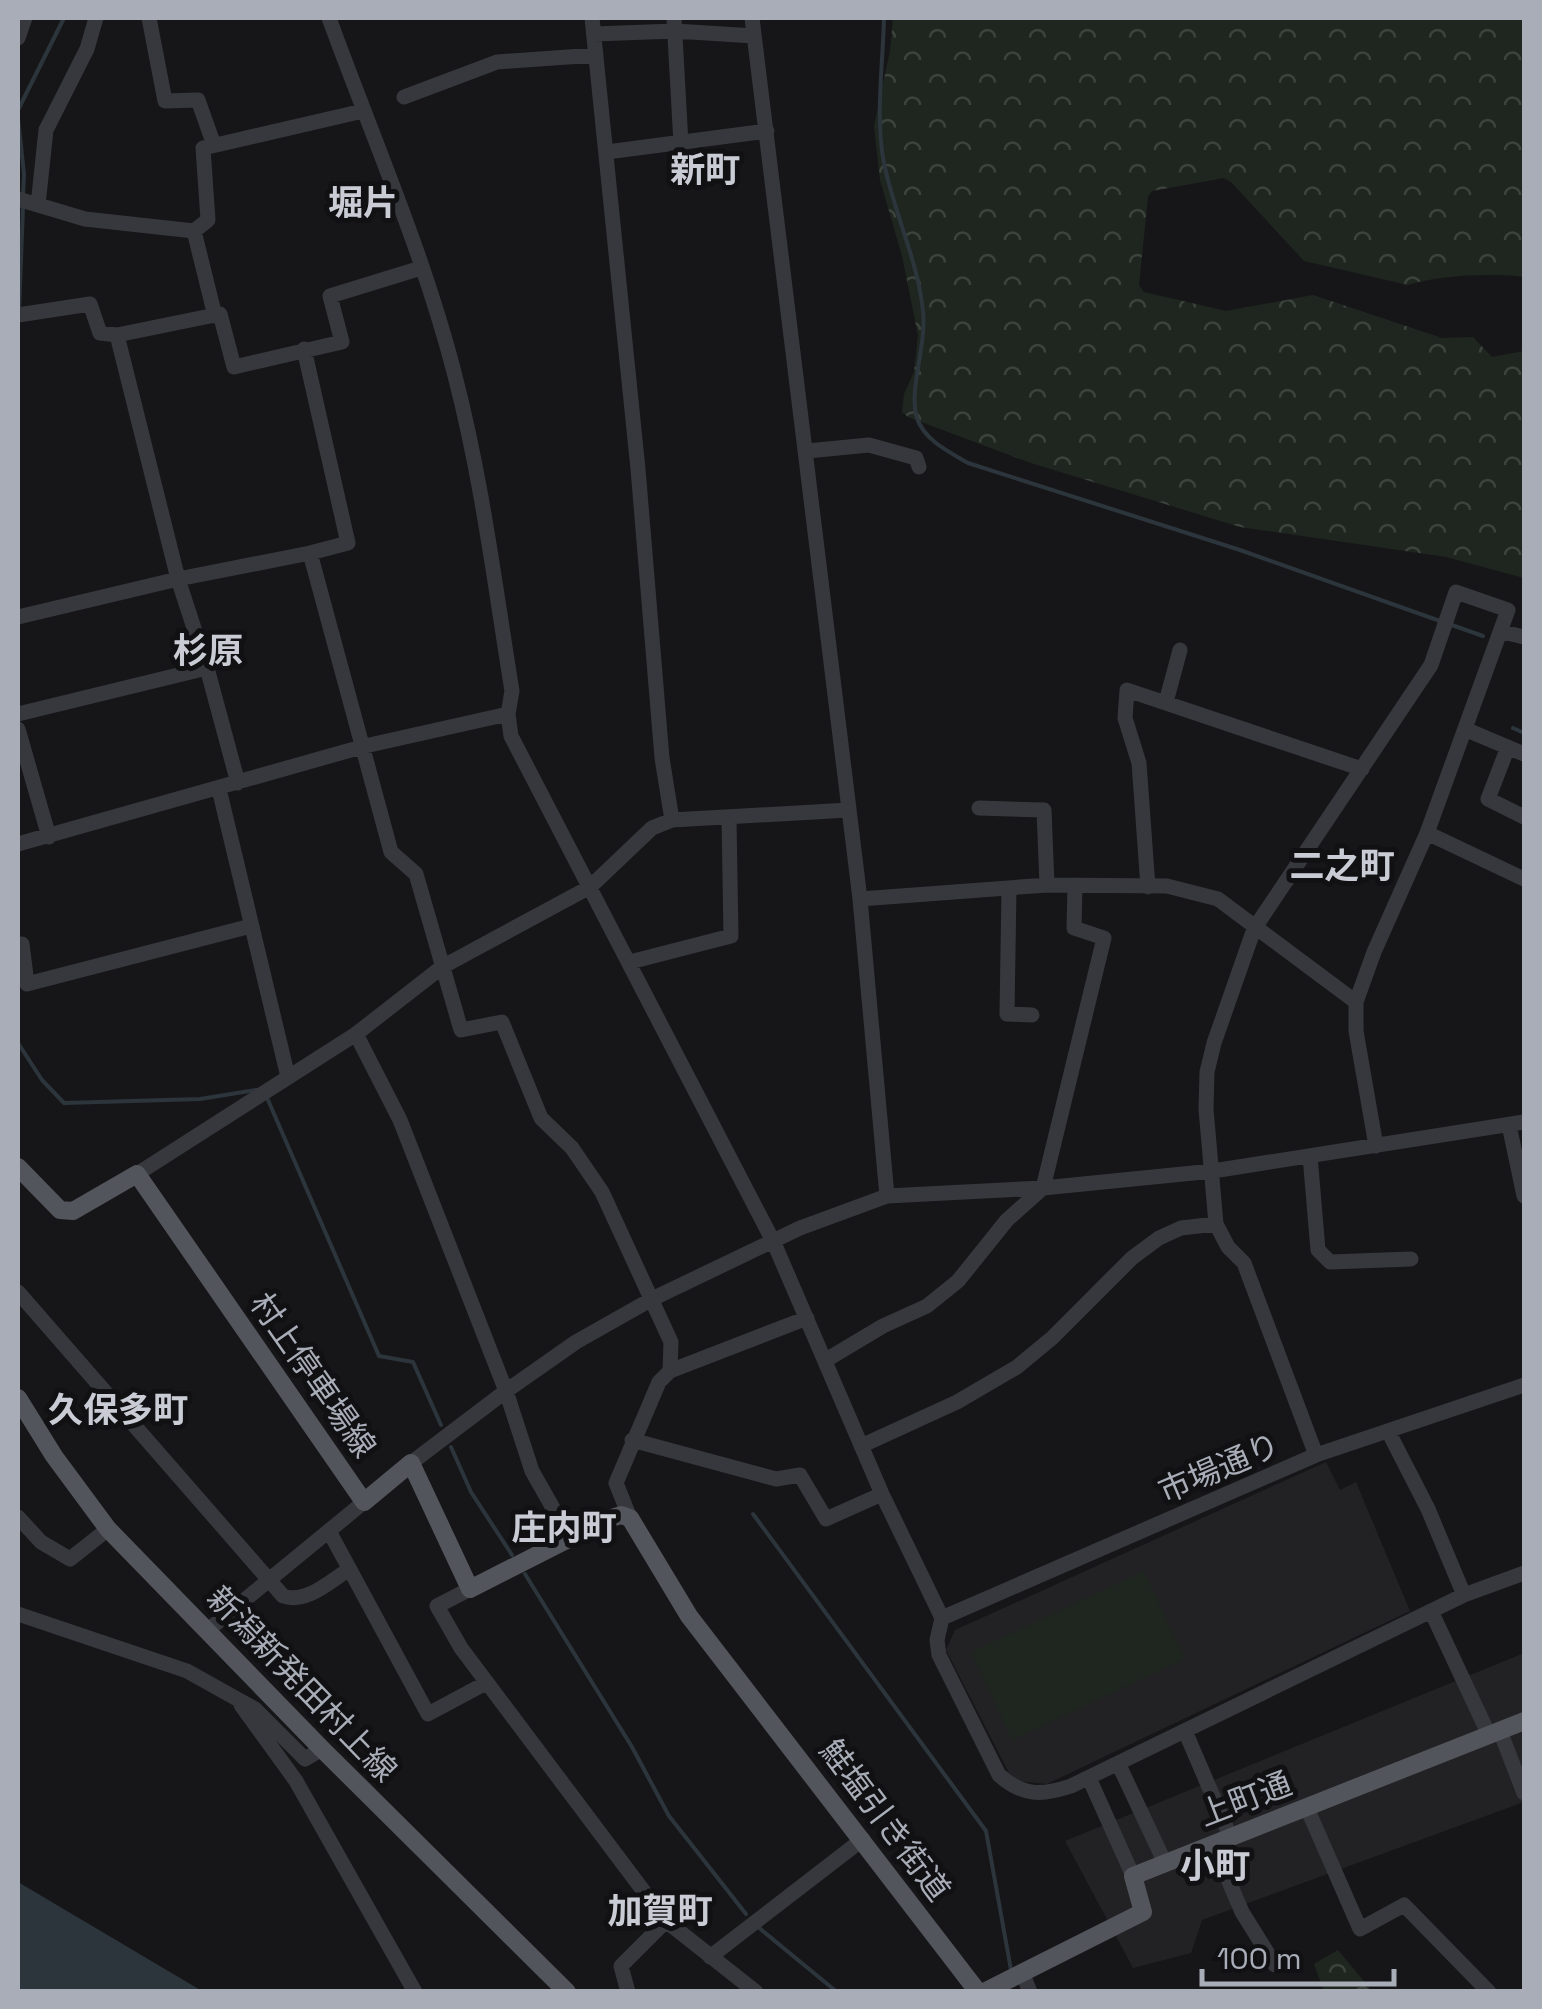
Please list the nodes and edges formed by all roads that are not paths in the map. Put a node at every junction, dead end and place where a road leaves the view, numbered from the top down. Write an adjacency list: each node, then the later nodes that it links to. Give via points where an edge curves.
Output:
1 (25, 18): 9 (street)
2 (96, 18): 18 (street, via 46,130)
3 (148, 18): 15 (street, via 165,101 198,100)
4 (329, 18): 12 (street)
5 (752, 18): 8 (street)
6 (674, 24): 7 (street); 8 (street); 14 (street)
7 (593, 26): 10 (street)
8 (754, 36): 13 (street)
9 (18, 38)
10 (596, 55): 11 (street, via 497,62); 16 (street)
11 (404, 97)
12 (362, 111): 15 (street); 20 (street)
13 (767, 131): 14 (street); 25 (street)
14 (681, 144): 16 (street)
15 (214, 146): 19 (street, via 204,148 208,220)
16 (607, 152): 49 (street)
17 (18, 199): 18 (street)
18 (38, 205): 19 (street, via 86,219)
19 (194, 231): 22 (street)
20 (422, 268): 24 (street, via 330,296 342,342); 36 (street, via 475,461 512,691)
21 (18, 315): 23 (street, via 90,304 100,333)
22 (215, 316): 23 (street); 24 (street, via 220,314 234,367)
23 (117, 335): 28 (street)
24 (304, 349): 27 (street, via 348,543)
25 (807, 451): 26 (street, via 869,445 916,458); 46 (street)
26 (920, 467)
27 (310, 553): 28 (street); 39 (street)
28 (178, 579): 29 (street); 33 (street)
29 (18, 617)
30 (1503, 632): 31 (street); 38 (street); 42 (street, via 1508,610 1456,592 1431,664)
31 (1524, 636)
32 (1180, 650): 34 (street)
33 (207, 668): 35 (street); 43 (street)
34 (1166, 702): 42 (street); 56 (street, via 1127,690)
35 (18, 714)
36 (508, 714): 39 (street); 57 (street, via 511,736)
37 (18, 729): 51 (street)
38 (1467, 730): 40 (street); 50 (street)
39 (364, 746): 43 (street); 64 (street, via 391,852 416,874)
40 (1508, 747): 41 (street); 47 (street, via 1488,800)
41 (1524, 754)
42 (1362, 769): 61 (street)
43 (238, 783): 44 (street)
44 (219, 790): 51 (street); 60 (street)
45 (979, 808): 54 (street, via 1044,810)
46 (849, 810): 48 (street); 59 (street)
47 (1524, 817)
48 (729, 818): 49 (street); 63 (street, via 731,936)
49 (672, 820): 57 (street, via 652,828)
50 (1427, 834): 53 (street); 65 (street)
51 (49, 837): 52 (street)
52 (18, 844)
53 (1524, 880)
54 (1047, 885): 55 (street); 58 (street)
55 (1075, 885): 56 (street); 75 (street, via 1074,928 1104,938)
56 (1148, 886): 61 (street, via 1218,899)
57 (590, 887): 63 (street); 64 (street)
58 (1009, 888): 59 (street); 66 (street, via 1007,1014)
59 (860, 898): 76 (street)
60 (251, 926): 62 (street, via 27,984); 68 (street)
61 (1254, 929): 65 (street); 73 (street, via 1207,1072)
62 (18, 944)
63 (630, 962): 79 (street)
64 (442, 968): 67 (street); 82 (street, via 461,1030 502,1022 542,1118 602,1192)
65 (1356, 1002): 70 (street)
66 (1032, 1015)
67 (356, 1034): 68 (street); 87 (street, via 400,1120)
68 (288, 1077): 74 (street)
69 (1517, 1123): 70 (street); 77 (street)
70 (1376, 1146): 71 (street)
71 (1310, 1156): 73 (street); 80 (street, via 1318,1250 1330,1262)
72 (18, 1168): 74 (main road, via 60,1210 74,1211)
73 (1213, 1171): 75 (street); 78 (street)
74 (137, 1174): 95 (main road, 村上停車場線)
75 (1043, 1188): 76 (street); 84 (street, via 927,1306)
76 (888, 1196): 79 (street)
77 (1524, 1196)
78 (1216, 1224): 91 (street, via 1159,1238 1017,1367); 92 (street, via 1244,1263)
79 (774, 1243): 82 (street); 83 (street)
80 (1410, 1259)
81 (18, 1292): 103 (street)
82 (652, 1299): 85 (street, via 671,1342); 87 (street)
83 (807, 1318): 84 (street); 85 (street)
84 (826, 1360): 91 (street)
85 (670, 1372): 90 (street)
86 (1524, 1385): 89 (street, 市場通り)
87 (506, 1391): 93 (street); 100 (street, via 532,1471)
88 (18, 1401): 98 (main road, 新潟新発田村上線)
89 (1388, 1431): 92 (street, 市場通り); 105 (street)
90 (632, 1440): 94 (street, via 776,1479 800,1475 826,1519); 97 (street, via 616,1484)
91 (861, 1446): 94 (street)
92 (1316, 1455): 108 (street, 市場通り)
93 (411, 1463): 95 (main road, 村上停車場線); 104 (main road, 村上停車場線)
94 (882, 1494): 108 (street)
95 (364, 1502): 99 (street)
96 (18, 1518): 98 (street, via 70,1559)
97 (630, 1518): 100 (main road, via 608,1519); 120 (main road, 鮭塩引き街道, via 689,1616)
98 (108, 1529): 109 (main road, 新潟新発田村上線)
99 (329, 1531): 101 (street); 103 (street)
100 (570, 1540): 104 (main road)
101 (348, 1570): 103 (street, via 294,1600); 110 (street, via 428,1714)
102 (1524, 1573): 105 (street)
103 (270, 1579): 109 (street)
104 (470, 1589): 110 (street, via 437,1606)
105 (1464, 1595): 106 (street)
106 (1431, 1611): 113 (street); 114 (street)
107 (18, 1614): 111 (street, via 187,1671)
108 (942, 1618): 117 (street, via 939,1655 999,1775 1033,1794)
109 (208, 1630): 115 (main road, 新潟新発田村上線)
110 (486, 1683): 124 (street)
111 (240, 1703): 115 (street, via 256,1709 305,1759); 128 (street, via 296,1781)
112 (1524, 1721): 114 (main road, 上町通)
113 (1185, 1731): 116 (street); 121 (street)
114 (1495, 1733): 118 (street); 119 (main road, 上町通)
115 (322, 1749): 129 (main road, 新潟新発田村上線)
116 (1118, 1764): 117 (street); 122 (street)
117 (1090, 1778): 123 (street)
118 (1524, 1793)
119 (1308, 1808): 121 (main road, 上町通); 134 (street, via 1360,1929 1404,1906)
120 (863, 1839): 125 (street); 132 (main road, 鮭塩引き街道)
121 (1222, 1840): 122 (main road, 上町通); 126 (street, via 1242,1912)
122 (1165, 1862): 123 (main road, 上町通)
123 (1133, 1876): 127 (main road, via 1143,1912)
124 (666, 1921): 125 (street); 130 (street, via 621,1966)
125 (710, 1958): 131 (street)
126 (1275, 1965)
127 (1022, 1972): 132 (main road); 133 (street)
128 (415, 1992)
129 (567, 1992)
130 (628, 1992)
131 (756, 1992)
132 (981, 1992)
133 (1030, 1992)
134 (1488, 1992)

